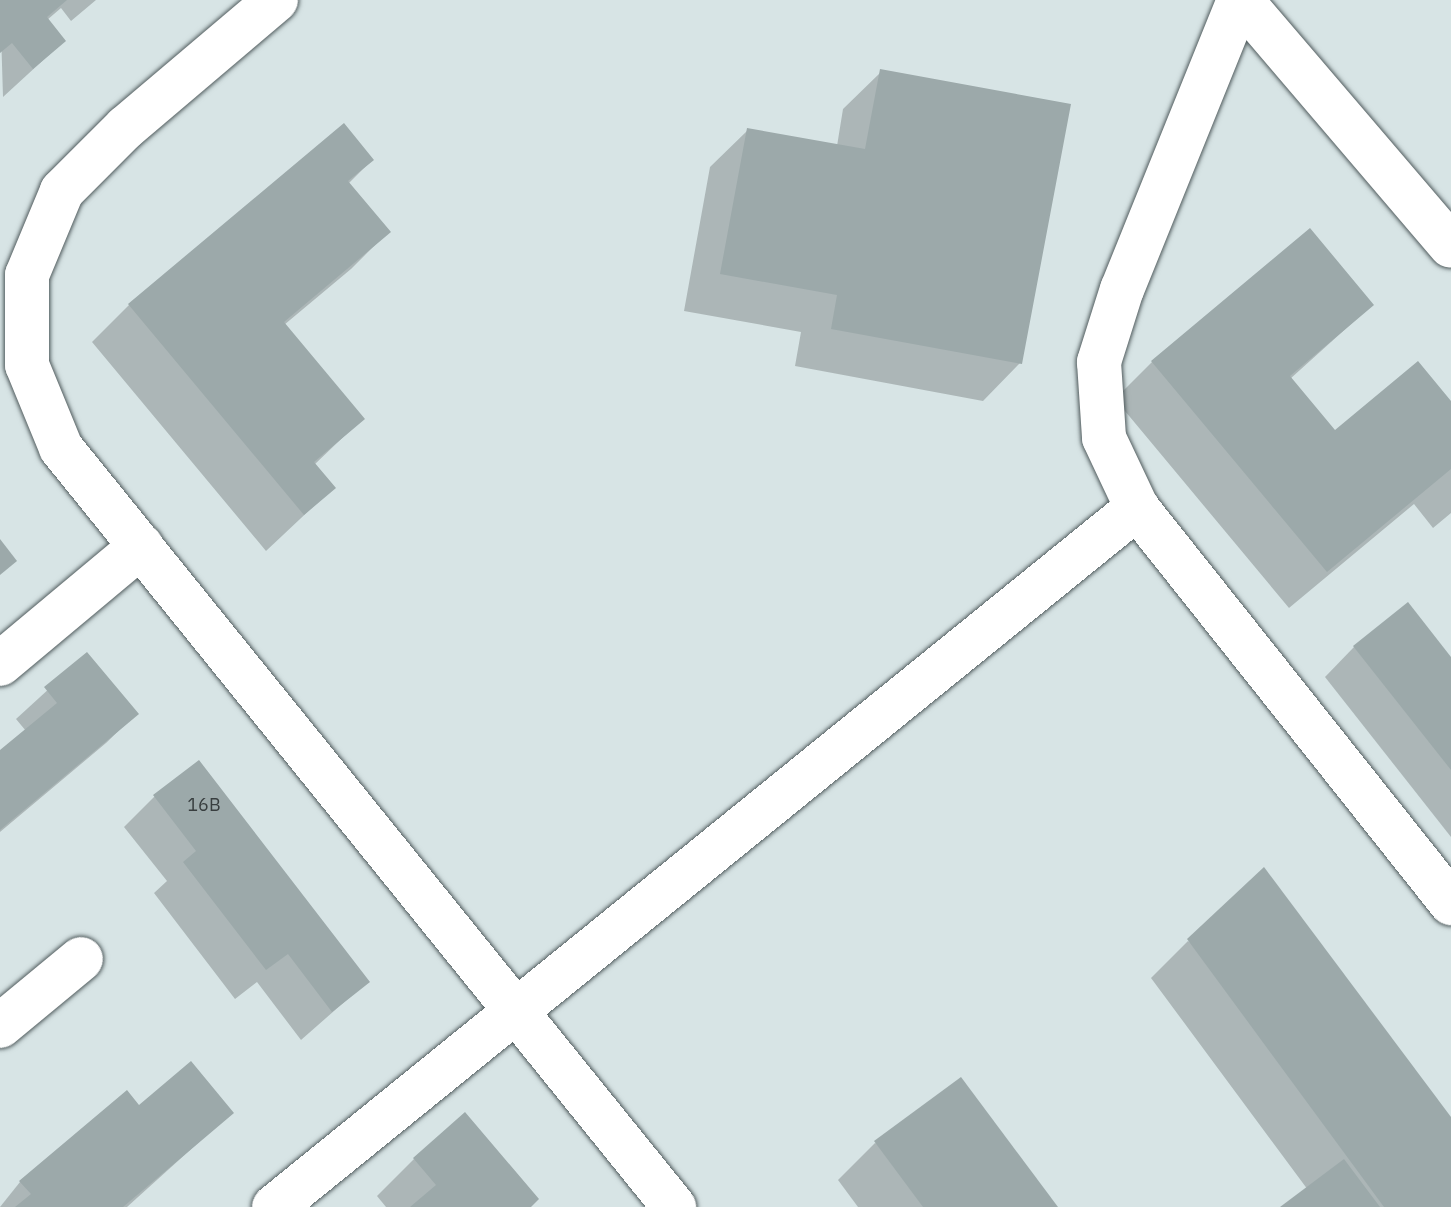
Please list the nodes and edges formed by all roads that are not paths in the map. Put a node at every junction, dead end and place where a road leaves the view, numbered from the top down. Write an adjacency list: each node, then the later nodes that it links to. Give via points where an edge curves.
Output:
1 (1240, 0): 3 (street); 4 (street, via 1122,289 1099,362 1104,438)
2 (264, 4): 5 (street, via 62,191 27,275 27,365 61,448)
3 (1451, 246)
4 (1137, 508): 7 (street); 9 (street)
5 (141, 546): 6 (street); 9 (street)
6 (0, 664)
7 (1451, 903)
8 (81, 959): 10 (street)
9 (516, 1011): 11 (street); 12 (street)
10 (0, 1026)
11 (274, 1207)
12 (674, 1207)

